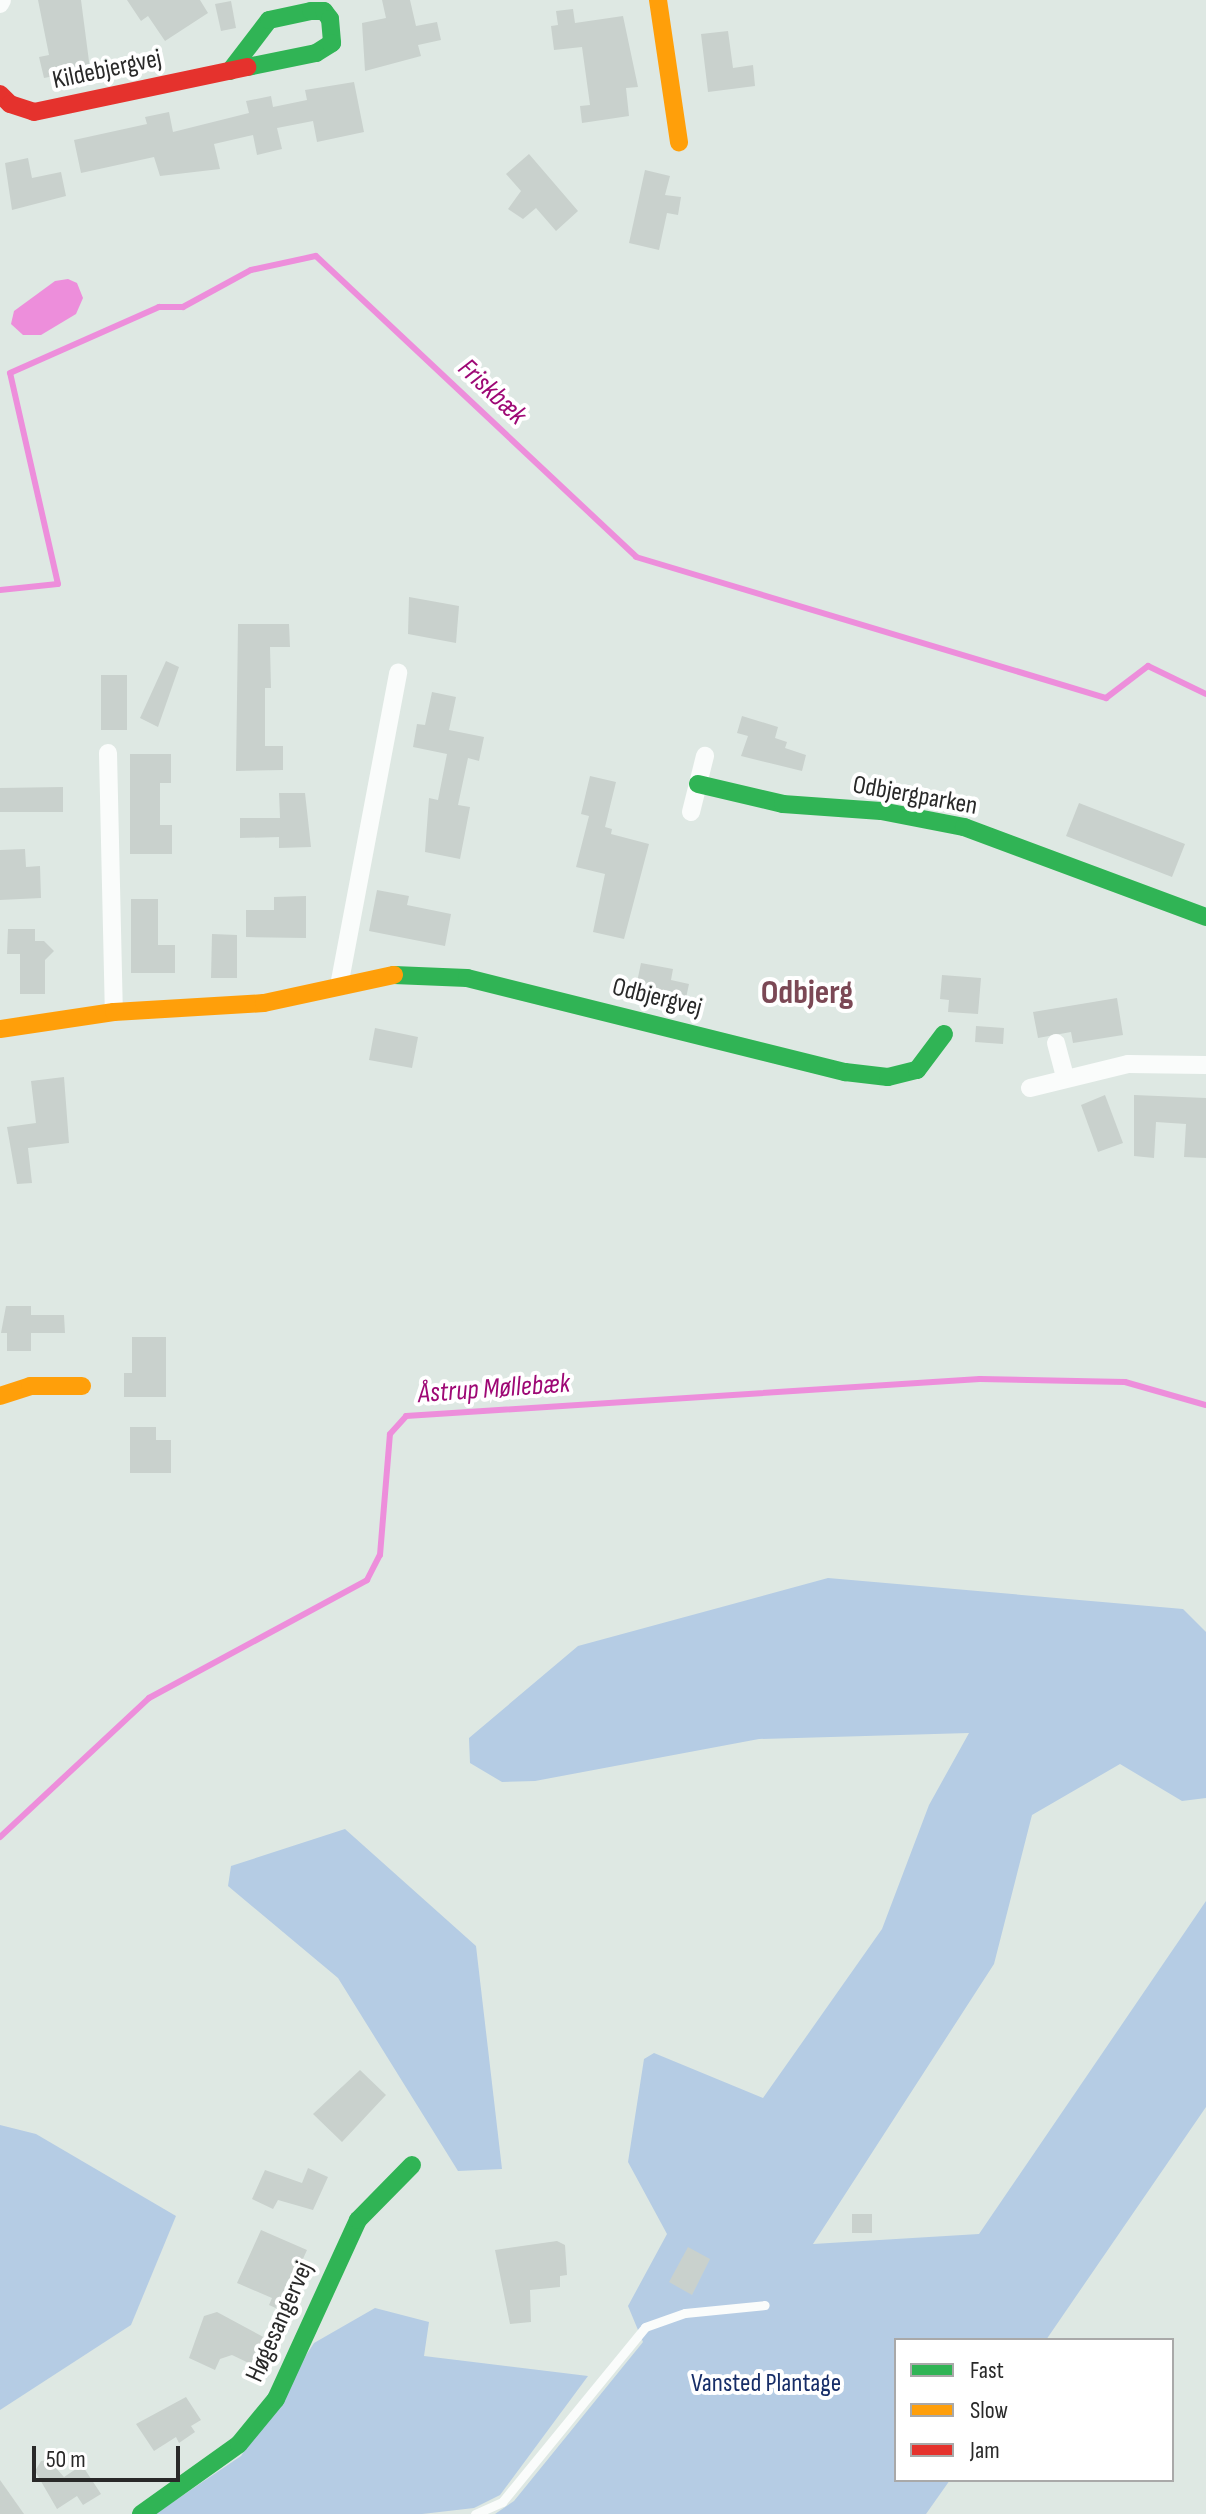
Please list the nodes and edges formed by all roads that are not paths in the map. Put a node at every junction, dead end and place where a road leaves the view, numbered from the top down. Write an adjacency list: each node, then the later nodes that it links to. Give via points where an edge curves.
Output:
1 (658, 0): 4 (street)
2 (230, 71): 2 (street, Kildebjergvej, via 327,49 334,35 330,19 324,11 311,11 269,20); 3 (street, Kildebjergvej, via 34,112 10,104)
3 (0, 94)
4 (679, 142)
5 (398, 673): 11 (street)
6 (108, 753): 12 (street)
7 (705, 756): 8 (street)
8 (698, 784): 9 (street); 10 (street, Odbjergparken, via 783,804 881,811 964,827)
9 (691, 812)
10 (1206, 917)
11 (339, 986): 12 (street, Odbjergvej, via 264,1003); 14 (street, Odbjergvej, via 389,975 467,978 845,1072 888,1077 917,1070)
12 (114, 1012): 13 (street, Odbjergvej)
13 (0, 1029)
14 (944, 1034)
15 (1056, 1043): 17 (street)
16 (1206, 1065): 17 (street, via 1128,1064)
17 (1065, 1077): 18 (street)
18 (1030, 1088)
19 (82, 1386): 20 (street, via 30,1386)
20 (0, 1396)
21 (412, 2165): 23 (street, Høgesangervej, via 358,2220 276,2399 239,2444)
22 (765, 2305): 24 (lane, via 685,2313 645,2327 502,2502)
23 (141, 2514)
24 (475, 2514)

